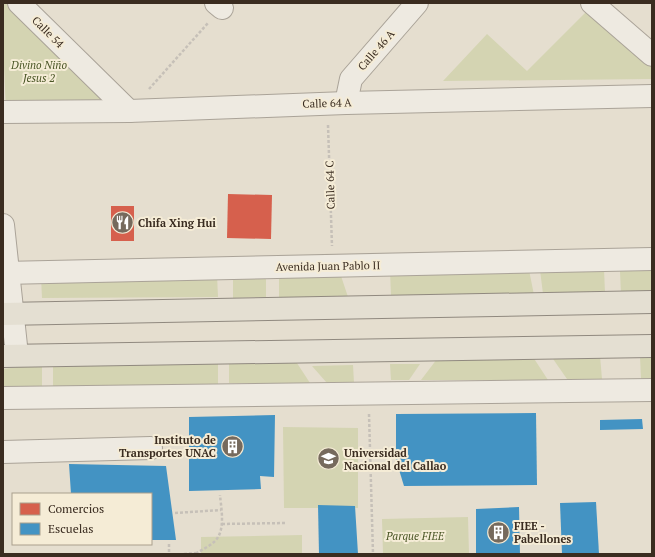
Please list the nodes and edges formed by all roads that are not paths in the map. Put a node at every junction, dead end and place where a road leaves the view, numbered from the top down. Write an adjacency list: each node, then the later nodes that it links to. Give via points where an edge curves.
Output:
1 (19, 3): 7 (street, Calle 54)
2 (417, 3): 6 (street, Calle 46 A, via 350,78)
3 (592, 3): 4 (street)
4 (652, 55)
5 (652, 96): 6 (street, Calle 64 A)
6 (337, 103): 7 (street, Calle 64 A)
7 (129, 111): 8 (street, Calle 64 A)
8 (3, 112)
9 (3, 225): 11 (street)
10 (652, 259): 11 (street, Avenida Juan Pablo II)
11 (6, 273): 13 (street)
12 (652, 302): 13 (main road)
13 (8, 314): 15 (street)
14 (652, 346): 15 (main road)
15 (10, 355)
16 (652, 390): 17 (street)
17 (3, 398)
18 (151, 448): 19 (street)
19 (3, 452)

